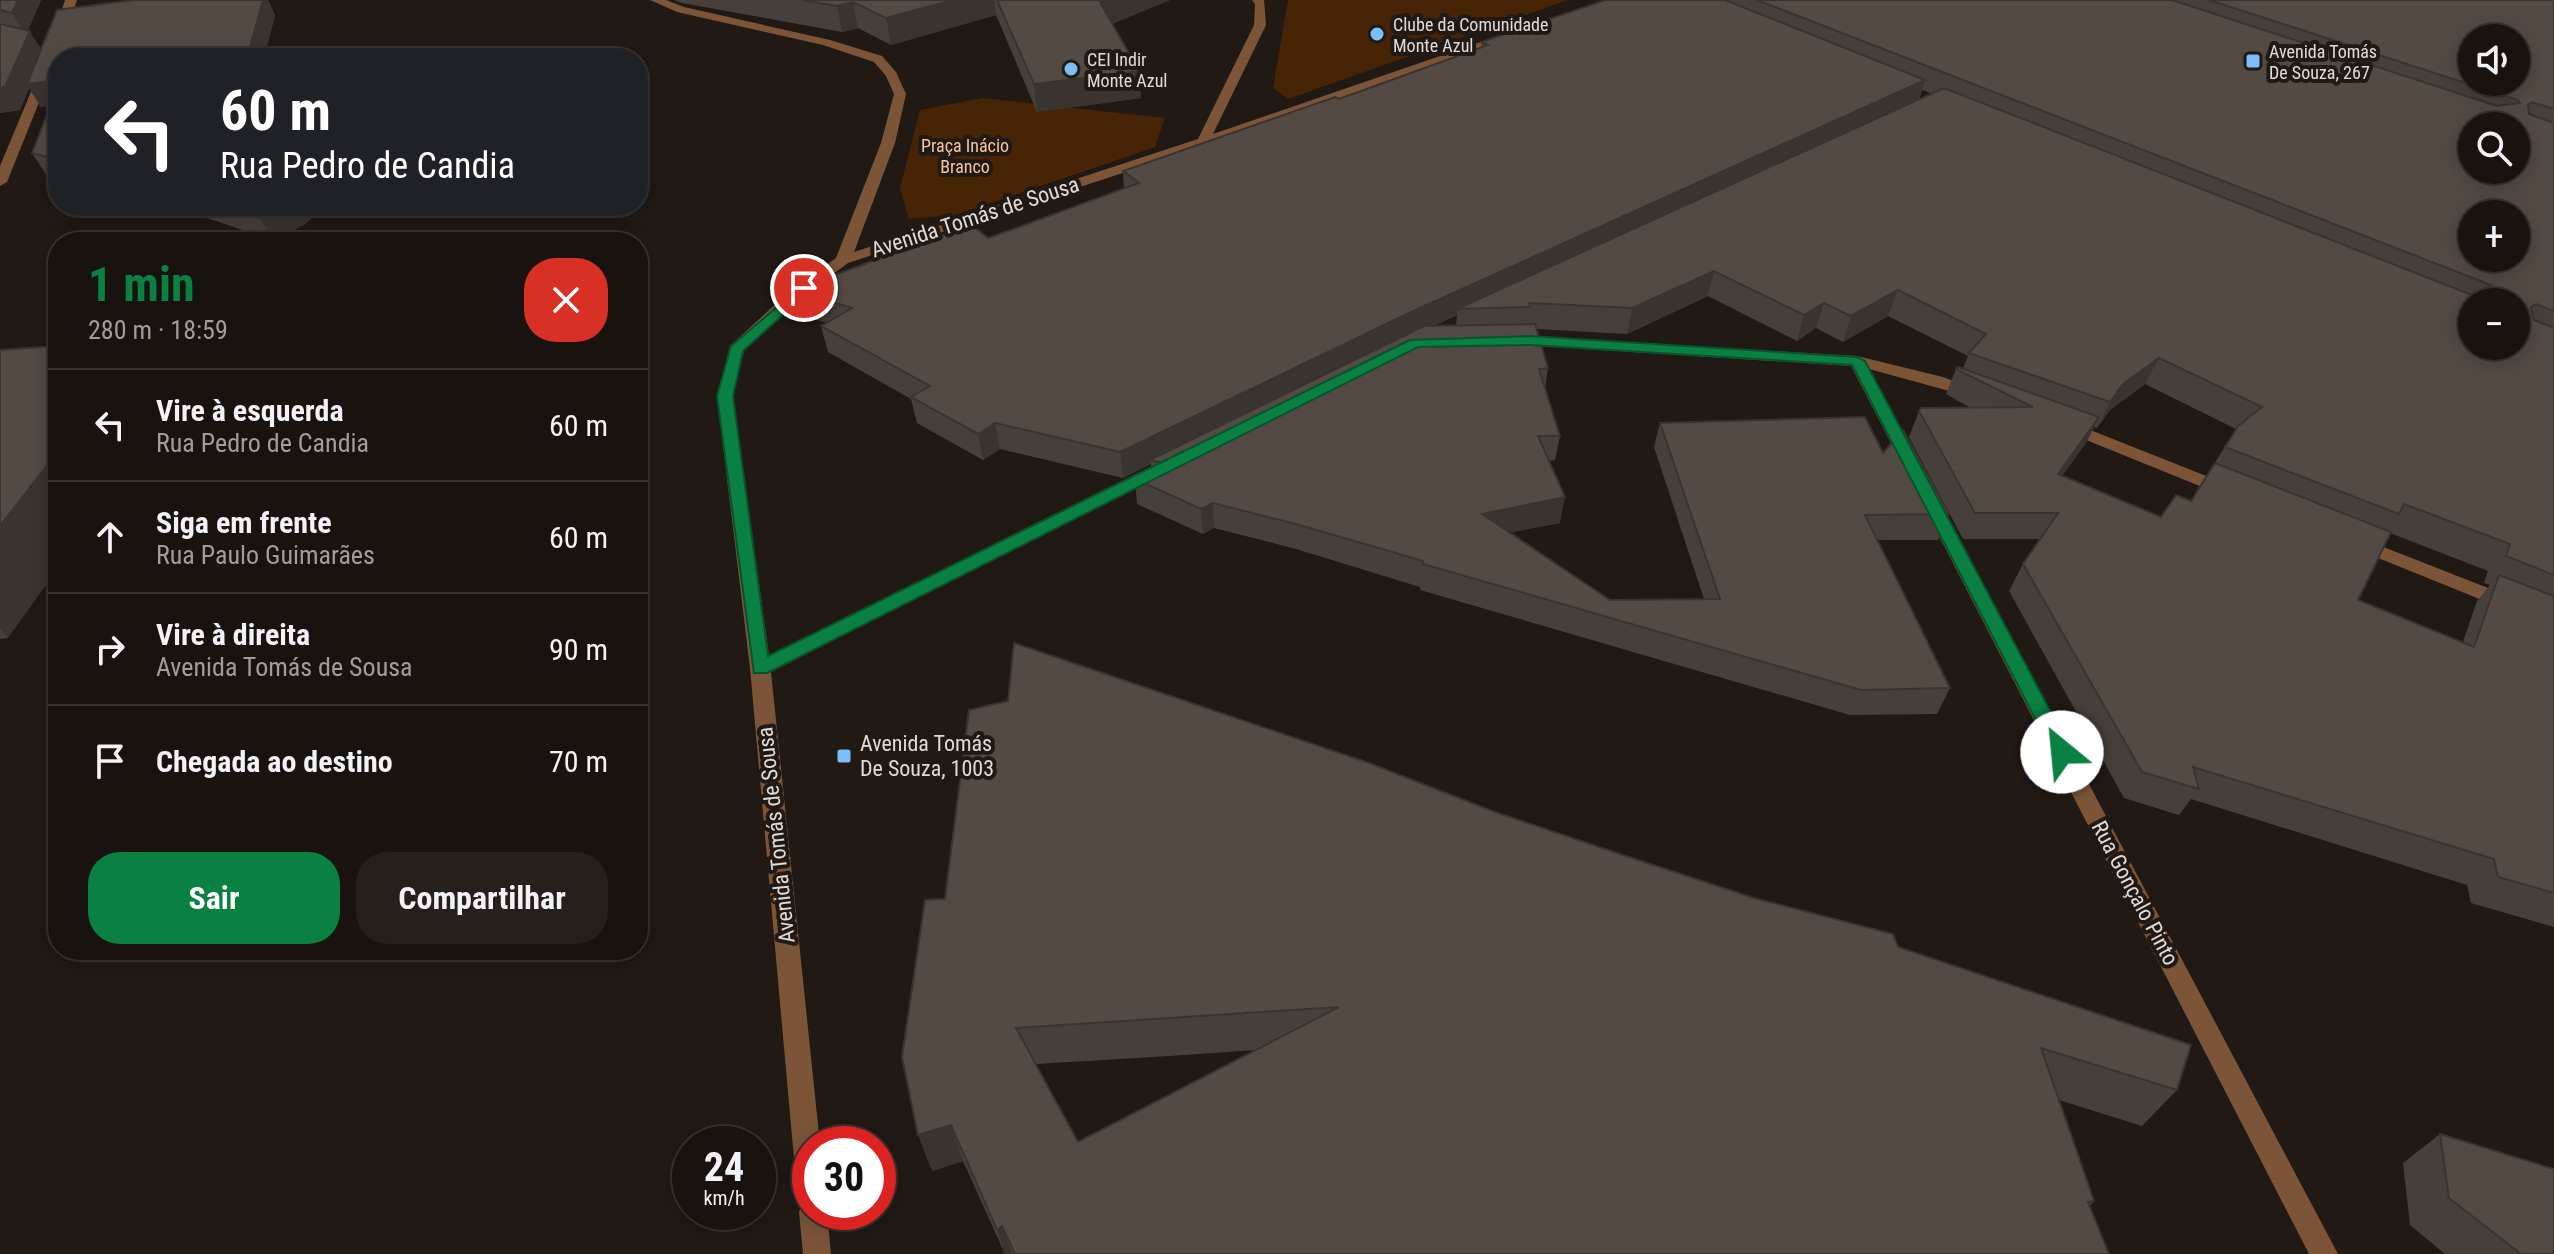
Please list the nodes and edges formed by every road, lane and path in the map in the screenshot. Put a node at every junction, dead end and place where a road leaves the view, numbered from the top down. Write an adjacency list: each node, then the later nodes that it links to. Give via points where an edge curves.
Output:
1 (71, 0): 5 (street)
2 (656, 0): 9 (street, via 826,42 878,59 892,75 900,94 888,143)
3 (1258, 0): 7 (street, via 1260,25)
4 (1520, 32): 7 (street, Avenida Tomás de Sousa)
5 (55, 48)
6 (48, 67): 8 (street)
7 (1203, 142): 9 (street, Avenida Tomás de Sousa)
8 (0, 182)
9 (843, 260): 18 (street, Avenida Tomás de Sousa, via 785,303 736,349 725,396)
10 (1501, 341): 11 (street)
11 (1857, 361): 12 (street); 22 (street, Rua Gonçalo Pinto)
12 (1991, 399)
13 (2045, 417): 15 (street)
14 (1173, 463): 18 (street)
15 (2248, 499)
16 (2336, 535): 17 (street)
17 (2554, 622)
18 (760, 668): 19 (street, Avenida Tomás de Sousa)
19 (805, 1126)
20 (815, 1230): 21 (street)
21 (817, 1254)
22 (2324, 1254)

